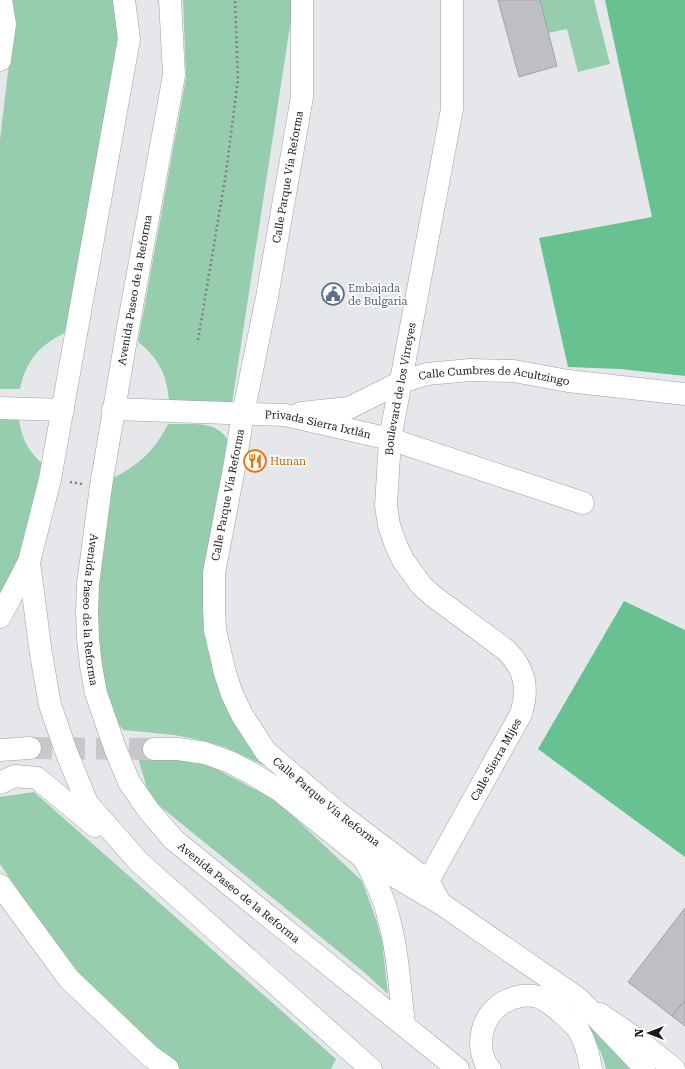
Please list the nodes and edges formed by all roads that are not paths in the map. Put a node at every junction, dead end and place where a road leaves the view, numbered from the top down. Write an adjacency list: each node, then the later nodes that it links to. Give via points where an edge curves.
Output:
1 (1, 0): 6 (main road, via 5,24)
2 (124, 0): 11 (main road, via 129,39)
3 (170, 0): 10 (main road, Avenida Paseo de la Reforma, via 174,75)
4 (302, 0): 12 (main road, Calle Parque Vía Reforma, via 302,97 267,297)
5 (452, 0): 7 (main road, Boulevard de los Virreyes, via 452,109)
6 (0, 60)
7 (401, 382): 8 (main road, Calle Cumbres de Acultzingo, via 427,374 470,370 507,371 568,381); 13 (main road, Calle Cumbres de Acultzingo, via 349,408); 14 (main road, Boulevard de los Virreyes)
8 (685, 394)
9 (0, 408): 11 (main road)
10 (113, 409): 12 (main road, Privada Sierra Ixtlán); 29 (main road, Avenida Paseo de la Reforma, via 88,584 88,639 96,693 129,782 174,840)
11 (63, 410): 16 (main road, via 50,479)
12 (243, 414): 13 (main road, Privada Sierra Ixtlán); 25 (main road, Calle Parque Vía Reforma, via 214,573 216,630 232,694 245,721 266,752 336,812)
13 (286, 415): 14 (main road, Privada Sierra Ixtlán)
14 (390, 440): 15 (main road, Privada Sierra Ixtlán); 18 (main road, Boulevard de los Virreyes, via 386,506 389,525 403,560 421,585 433,596)
15 (584, 503)
16 (29, 562): 17 (main road); 24 (main road, via 50,705 66,751 87,803)
17 (0, 618)
18 (494, 640): 25 (main road, Calle Sierra Mijes, via 520,667 525,690 521,714)
19 (30, 748): 21 (main road)
20 (154, 749): 23 (main road, via 205,753 230,762 279,790)
21 (0, 750)
22 (0, 783): 24 (main road, via 15,776 37,778)
23 (362, 857): 27 (main road); 29 (main road, via 379,890 389,918)
24 (140, 862): 30 (main road)
25 (428, 881): 27 (main road, Calle Parque Vía Reforma)
26 (0, 885): 31 (main road, via 70,980 150,1056)
27 (440, 903): 28 (main road)
28 (579, 999): 35 (main road); 36 (main road)
29 (404, 1025): 32 (main road, Avenida Paseo de la Reforma)
30 (362, 1066)
31 (168, 1069)
32 (458, 1069)
33 (490, 1069): 34 (main road, via 481,1049 486,1020 507,1000 526,996 544,999 572,1022 586,1044)
34 (591, 1069)
35 (644, 1069)
36 (674, 1069)

